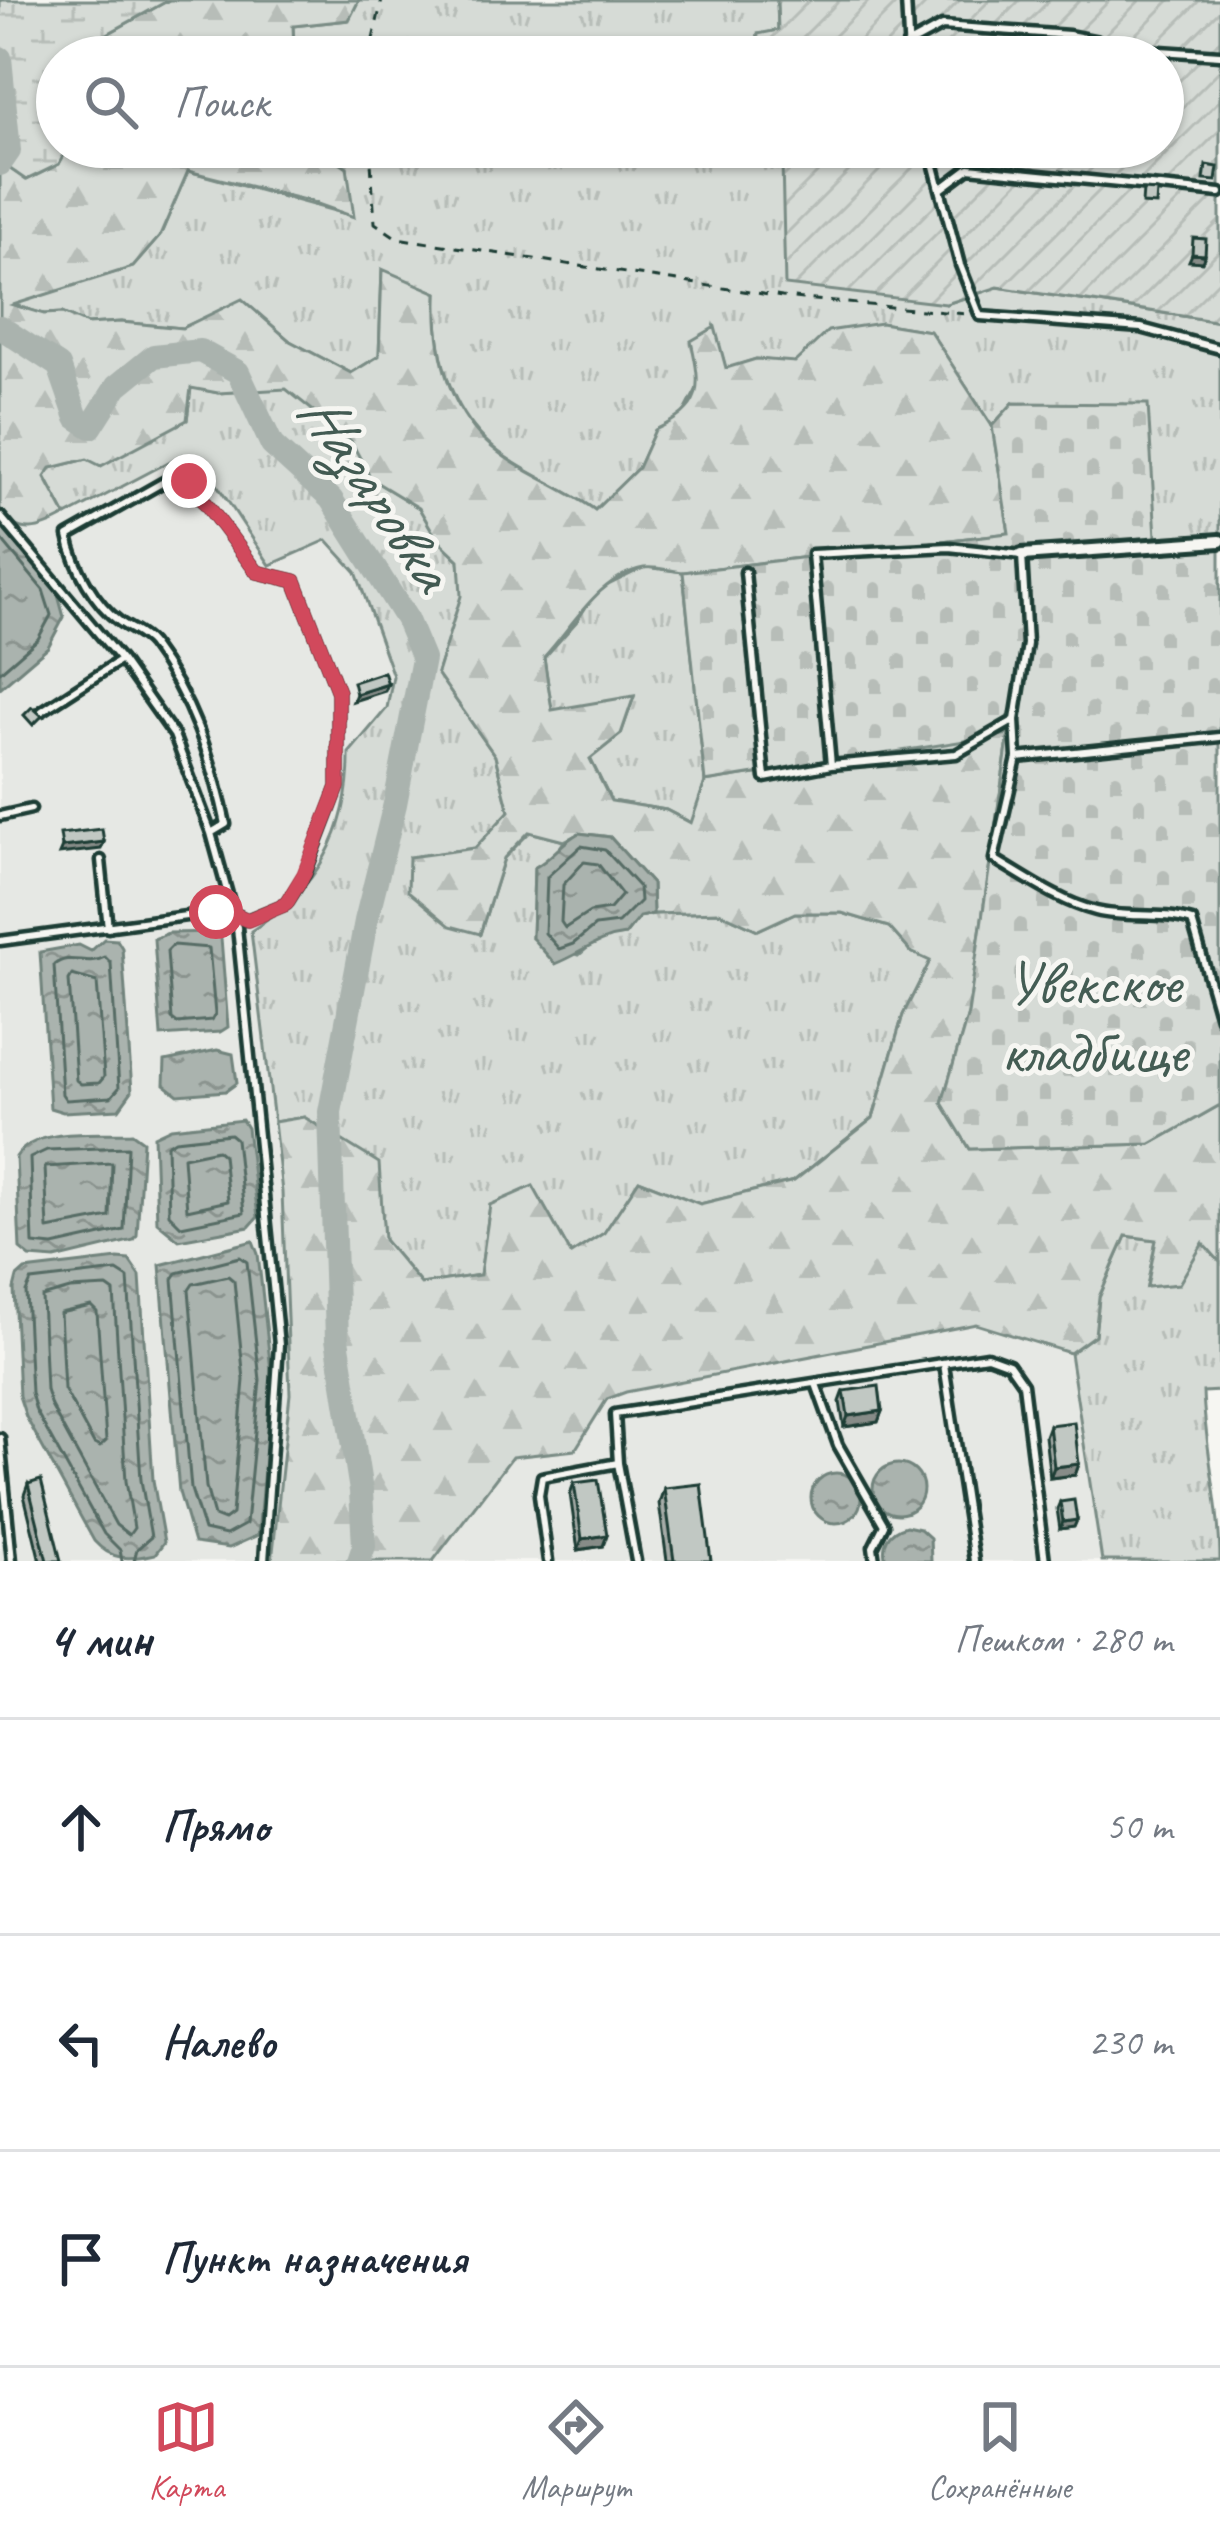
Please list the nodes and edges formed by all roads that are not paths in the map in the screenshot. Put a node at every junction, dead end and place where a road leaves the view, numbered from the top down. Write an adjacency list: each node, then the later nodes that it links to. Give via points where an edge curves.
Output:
1 (906, 0): 2 (lane)
2 (907, 36)
3 (923, 36): 4 (lane, via 941,26)
4 (1074, 36)
5 (1184, 53): 6 (lane)
6 (1220, 55)
7 (935, 168): 8 (lane)
8 (941, 189): 9 (lane, via 970,168); 10 (lane, via 980,316 1141,328)
9 (1220, 193)
10 (1220, 349)
11 (0, 515): 15 (lane)
12 (1220, 541): 13 (street)
13 (1022, 555): 17 (lane, via 1027,644); 20 (lane, via 949,547 812,554)
14 (745, 572): 20 (lane, via 765,778)
15 (121, 660): 16 (lane); 23 (lane, via 174,735)
16 (42, 711)
17 (1016, 720): 19 (lane); 20 (lane, via 956,754)
18 (1220, 737): 19 (lane)
19 (1017, 758): 28 (lane, via 994,859 1097,912 1192,921)
20 (831, 765)
21 (31, 809): 22 (lane)
22 (0, 816)
23 (211, 832): 25 (lane); 25 (lane, via 226,824 191,707 148,639 116,620 73,563 68,536 167,480 189,481 257,572 295,581 338,692 338,787 304,874 286,904 248,920)
24 (100, 860): 26 (lane)
25 (231, 913): 26 (lane); 34 (lane, via 279,1345)
26 (108, 928): 27 (lane)
27 (0, 941)
28 (1220, 1018)
29 (944, 1364): 30 (lane); 38 (lane); 39 (lane, via 987,1357 1009,1364 1023,1384)
30 (816, 1384): 32 (lane, via 615,1414); 37 (lane, via 838,1444 884,1525)
31 (0, 1438): 33 (lane)
32 (618, 1463): 35 (lane, via 542,1477); 36 (lane)
33 (12, 1561)
34 (264, 1561)
35 (548, 1561)
36 (636, 1561)
37 (875, 1561)
38 (974, 1561)
39 (1045, 1561)

